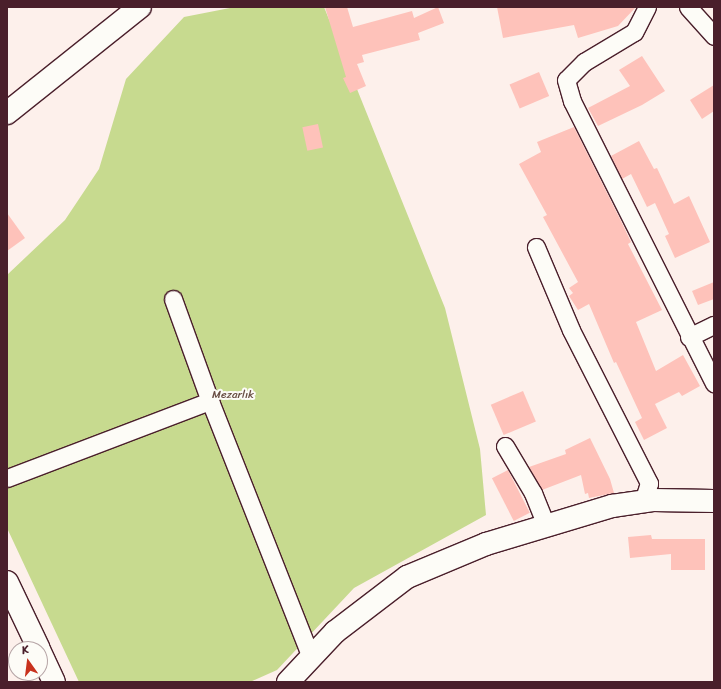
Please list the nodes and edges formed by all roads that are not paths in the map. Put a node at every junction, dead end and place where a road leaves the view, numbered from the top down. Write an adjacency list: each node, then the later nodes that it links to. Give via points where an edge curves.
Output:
1 (140, 7): 5 (street)
2 (647, 7): 9 (street, via 634,32 584,62 566,80 572,101)
3 (688, 7): 4 (street)
4 (714, 36)
5 (7, 113)
6 (536, 247): 15 (street, via 571,330 649,484)
7 (173, 298): 11 (street)
8 (714, 325): 9 (street)
9 (689, 337): 10 (street)
10 (714, 383)
11 (210, 401): 13 (street); 19 (street)
12 (505, 446): 16 (street, via 533,493)
13 (7, 478)
14 (714, 501): 15 (street)
15 (643, 502): 16 (street, via 612,506)
16 (546, 526): 19 (street, via 486,544 407,577 335,632)
17 (7, 582): 18 (street)
18 (34, 641)
19 (311, 658): 22 (street)
20 (48, 669): 21 (street)
21 (54, 682)
22 (288, 682)

